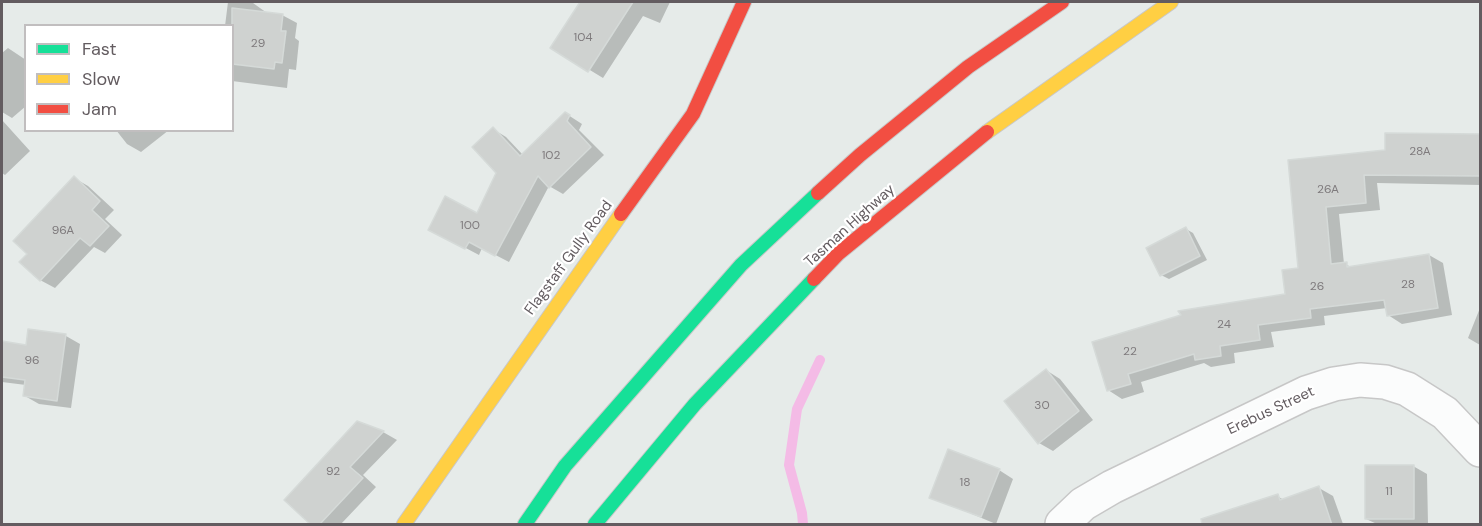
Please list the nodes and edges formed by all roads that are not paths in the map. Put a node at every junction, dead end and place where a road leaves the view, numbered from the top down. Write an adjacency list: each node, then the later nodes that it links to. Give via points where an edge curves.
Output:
1 (744, 2): 5 (main road, Flagstaff Gully Road, via 693,114)
2 (1062, 2): 6 (main road, via 968,67 860,155 741,265 565,466)
3 (1171, 2): 7 (main road, Tasman Highway, via 990,129 839,254 695,404)
4 (1480, 450): 8 (street, Erebus Street, via 1445,413 1407,388 1360,380 1334,384 1306,393 1112,487 1083,504)
5 (404, 525)
6 (525, 525)
7 (595, 525)
8 (1062, 525)

